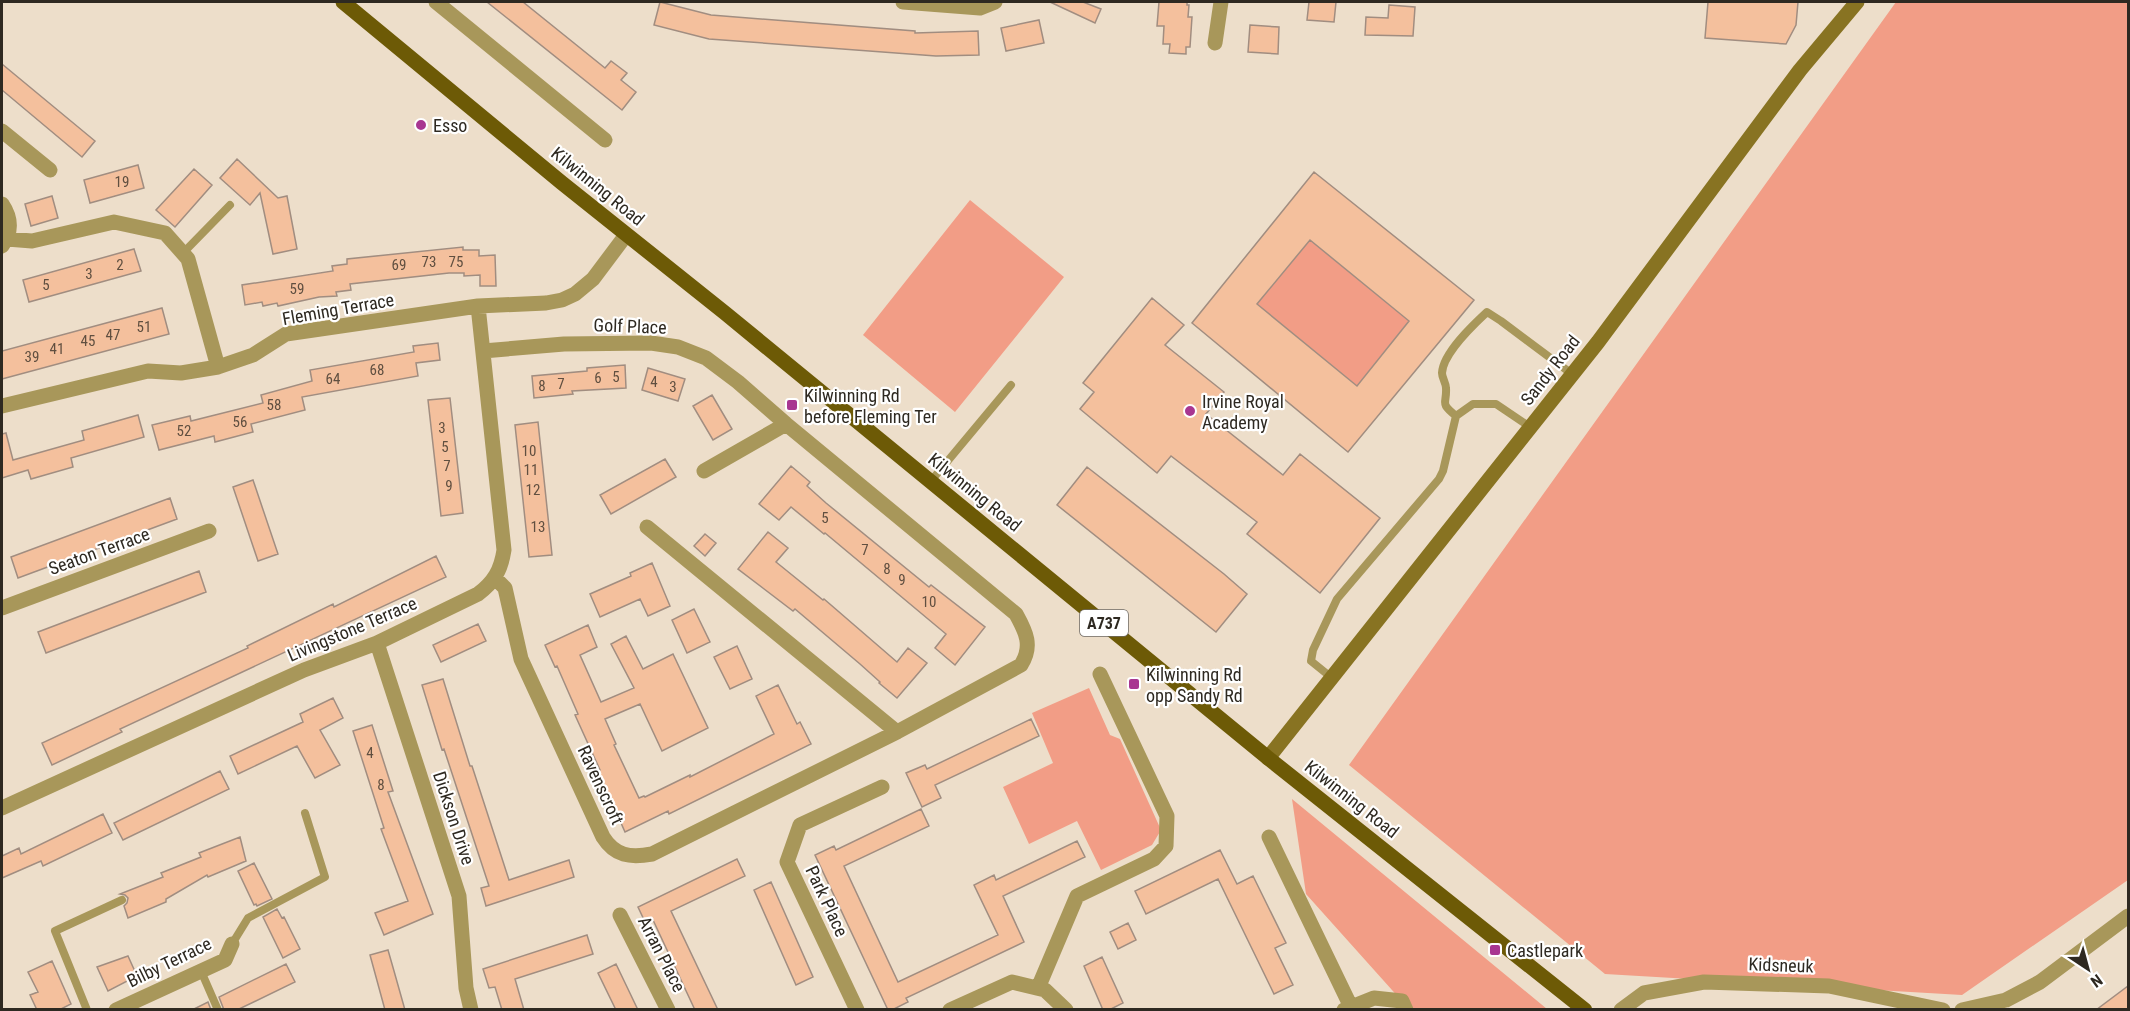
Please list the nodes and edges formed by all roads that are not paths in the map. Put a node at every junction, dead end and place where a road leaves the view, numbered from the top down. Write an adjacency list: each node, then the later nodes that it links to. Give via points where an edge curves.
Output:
1 (344, 2): 13 (main road, Kilwinning Road / A737)
2 (436, 2): 9 (street)
3 (903, 2): 4 (street, via 980,8)
4 (995, 2)
5 (1221, 2): 7 (street)
6 (1857, 2): 19 (main road, Sandy Road, via 1800,70)
7 (1215, 43)
8 (2, 131): 10 (street)
9 (605, 140)
10 (50, 170)
11 (2, 204): 14 (street, via 10,223)
12 (230, 205): 15 (lane)
13 (626, 235): 16 (street, Fleming Terrace, via 593,279 568,297 546,303); 26 (main road, Kilwinning Road / A737)
14 (4, 243): 15 (street, via 32,241 114,222 165,233)
15 (183, 253): 18 (street, via 189,259)
16 (478, 306): 17 (street); 18 (street, Fleming Terrace, via 286,334 253,355)
17 (483, 351): 23 (street, Golf Place, via 564,344 651,343 678,347 706,358); 29 (street, via 504,550)
18 (218, 367): 21 (street, Fleming Terrace, via 181,374 148,371)
19 (1572, 374): 22 (lane, via 1487,312 1450,354 1442,373 1446,408); 24 (main road, Sandy Road)
20 (1011, 385): 26 (lane)
21 (2, 406)
22 (1456, 416): 24 (lane, via 1473,404 1496,404); 33 (lane, via 1439,479 1337,599 1318,639 1311,661)
23 (786, 424): 25 (street); 34 (street, Ravenscroft, via 1016,614 1024,629 1027,654 1021,664)
24 (1530, 427): 33 (main road, Sandy Road)
25 (704, 471)
26 (931, 481): 35 (main road, Kilwinning Road / A737)
27 (647, 527): 34 (street)
28 (209, 531): 30 (street, Seaton Terrace)
29 (495, 578): 31 (street, Livingstone Terrace, via 478,594); 34 (street, Ravenscroft, via 505,588 521,659 603,837 618,854 652,854)
30 (2, 608)
31 (377, 643): 37 (street, Livingstone Terrace, via 304,670); 50 (street, Dickson Drive, via 459,896)
32 (1100, 674): 45 (street, via 1167,816 1166,846 1154,859 1077,896)
33 (1332, 678): 35 (main road, Sandy Road)
34 (897, 732)
35 (1268, 758): 56 (main road, Kilwinning Road / A737)
36 (882, 787): 52 (street, Park Place, via 800,825 787,862)
37 (2, 808)
38 (305, 813): 43 (lane, via 325,877 248,918)
39 (1269, 837): 46 (street)
40 (122, 900): 47 (lane, via 55,931)
41 (620, 915): 51 (street, Arran Place)
42 (2128, 916): 59 (street, via 2040,982 2006,1000)
43 (232, 944): 44 (street, Bilby Terrace, via 225,960)
44 (200, 969): 48 (street, Bilby Terrace); 49 (lane)
45 (1038, 988): 53 (street, via 1012,982); 54 (street, via 1046,990)
46 (1348, 1008): 55 (street, via 1374,998 1402,1001)
47 (87, 1010)
48 (116, 1010)
49 (218, 1010)
50 (471, 1010)
51 (668, 1010)
52 (857, 1010)
53 (950, 1010)
54 (1066, 1010)
55 (1406, 1010)
56 (1585, 1010)
57 (1621, 1010): 58 (street, Kidsneuk, via 1644,993 1704,982 1829,986)
58 (1943, 1010)
59 (1962, 1010)

